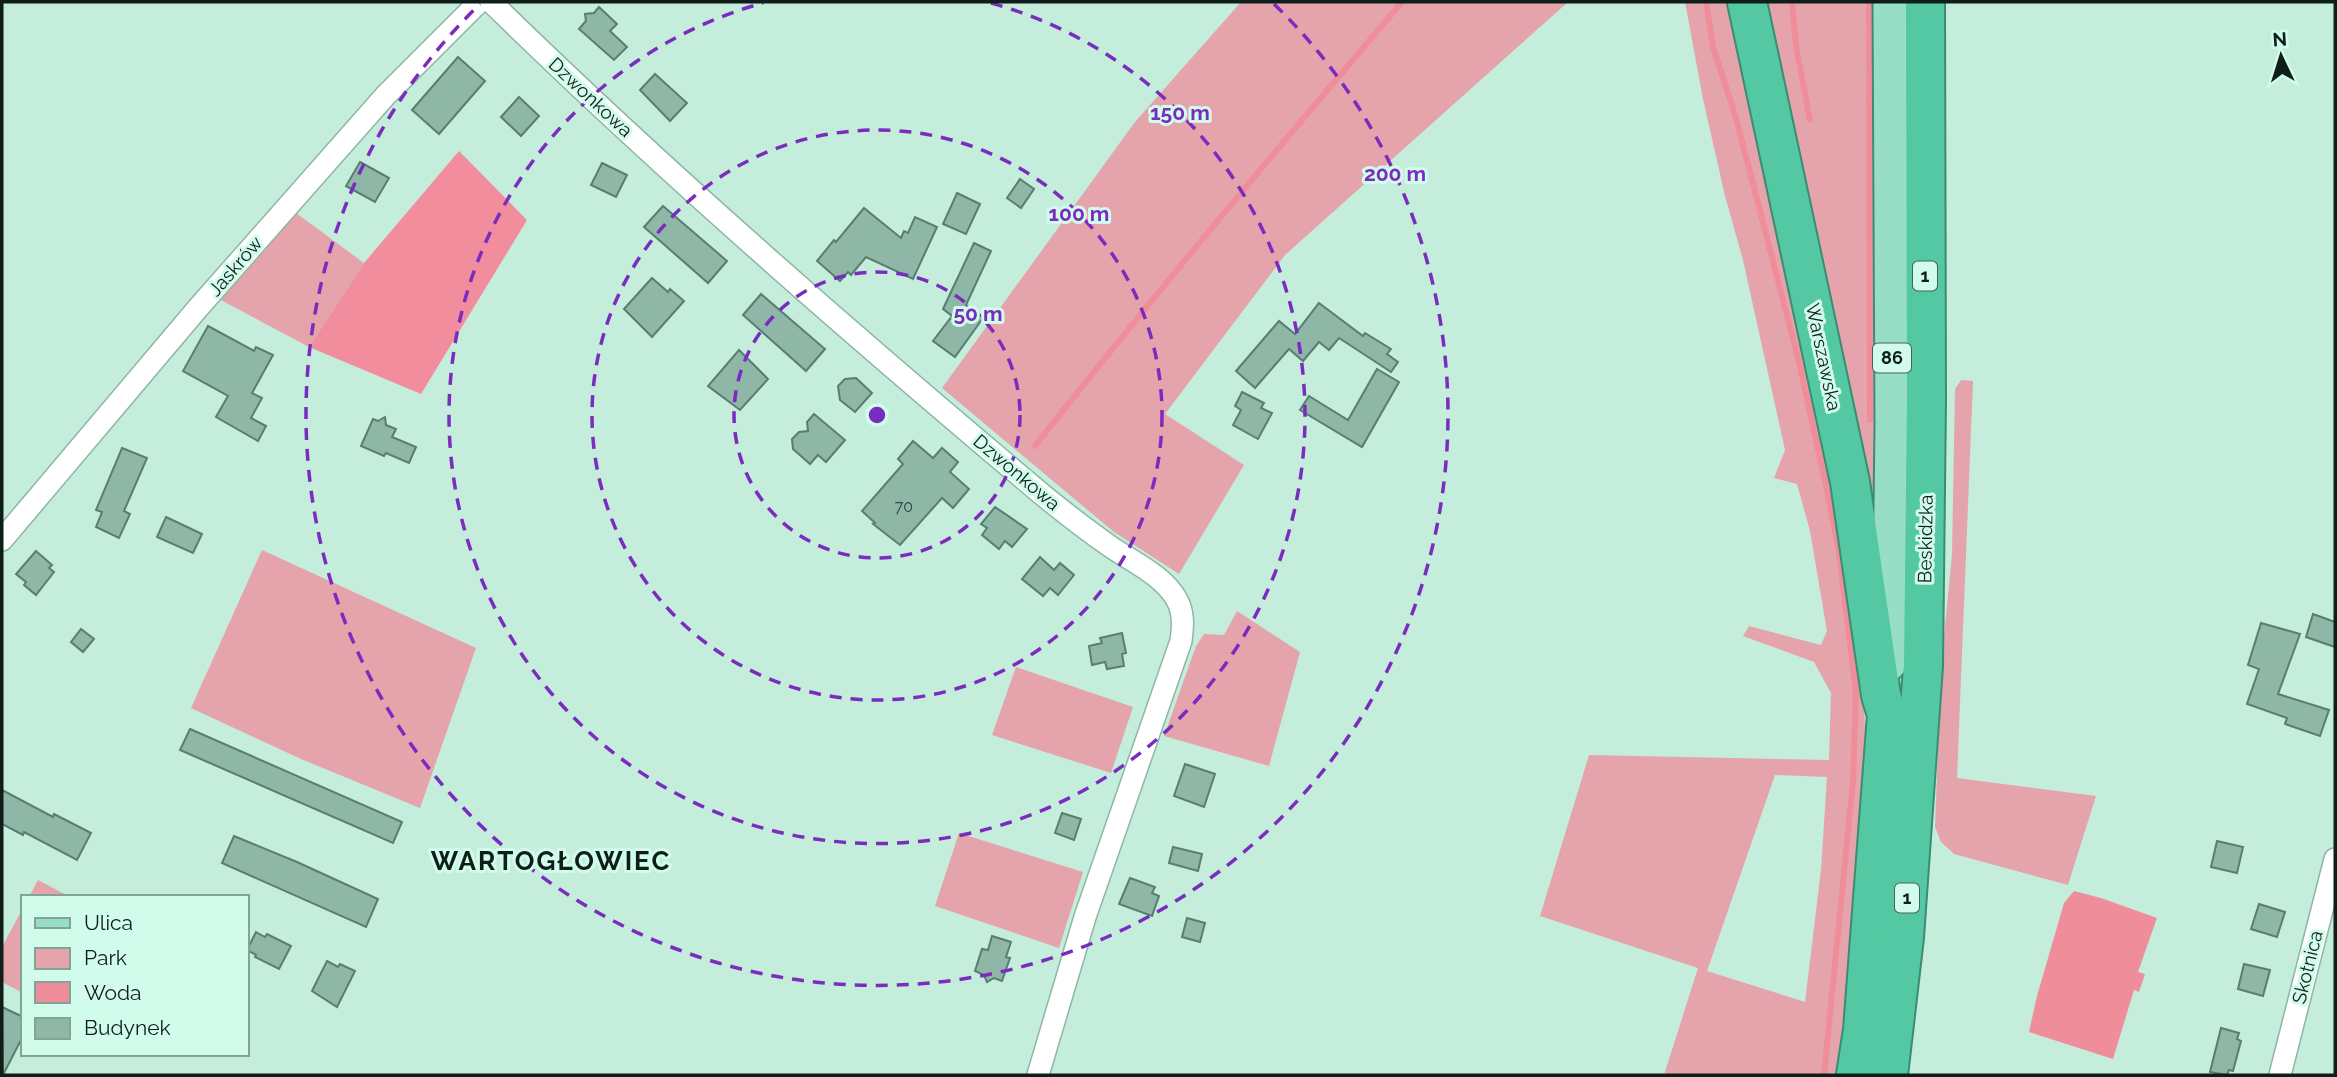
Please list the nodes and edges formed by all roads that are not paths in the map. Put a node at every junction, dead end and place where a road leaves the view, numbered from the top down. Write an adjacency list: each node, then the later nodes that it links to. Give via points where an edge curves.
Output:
1 (479, 2): 6 (street, Jaskrów, via 386,95)
2 (491, 2): 9 (street, Dzwonkowa, via 654,156 855,334 1054,504 1155,576 1176,598 1181,608 1181,641 1085,917)
3 (1747, 2): 7 (highway, Warszawska / 1, via 1836,409)
4 (1890, 2): 7 (main road, Beskidzka / 86, via 1892,531)
5 (1925, 2): 11 (highway, Beskidzka / 1, via 1923,666 1904,937)
6 (2, 540)
7 (1887, 715): 10 (highway, Beskidzka / 1)
8 (2335, 859): 12 (street, Skotnica)
9 (1038, 1075)
10 (1856, 1075)
11 (1888, 1075)
12 (2280, 1075)

